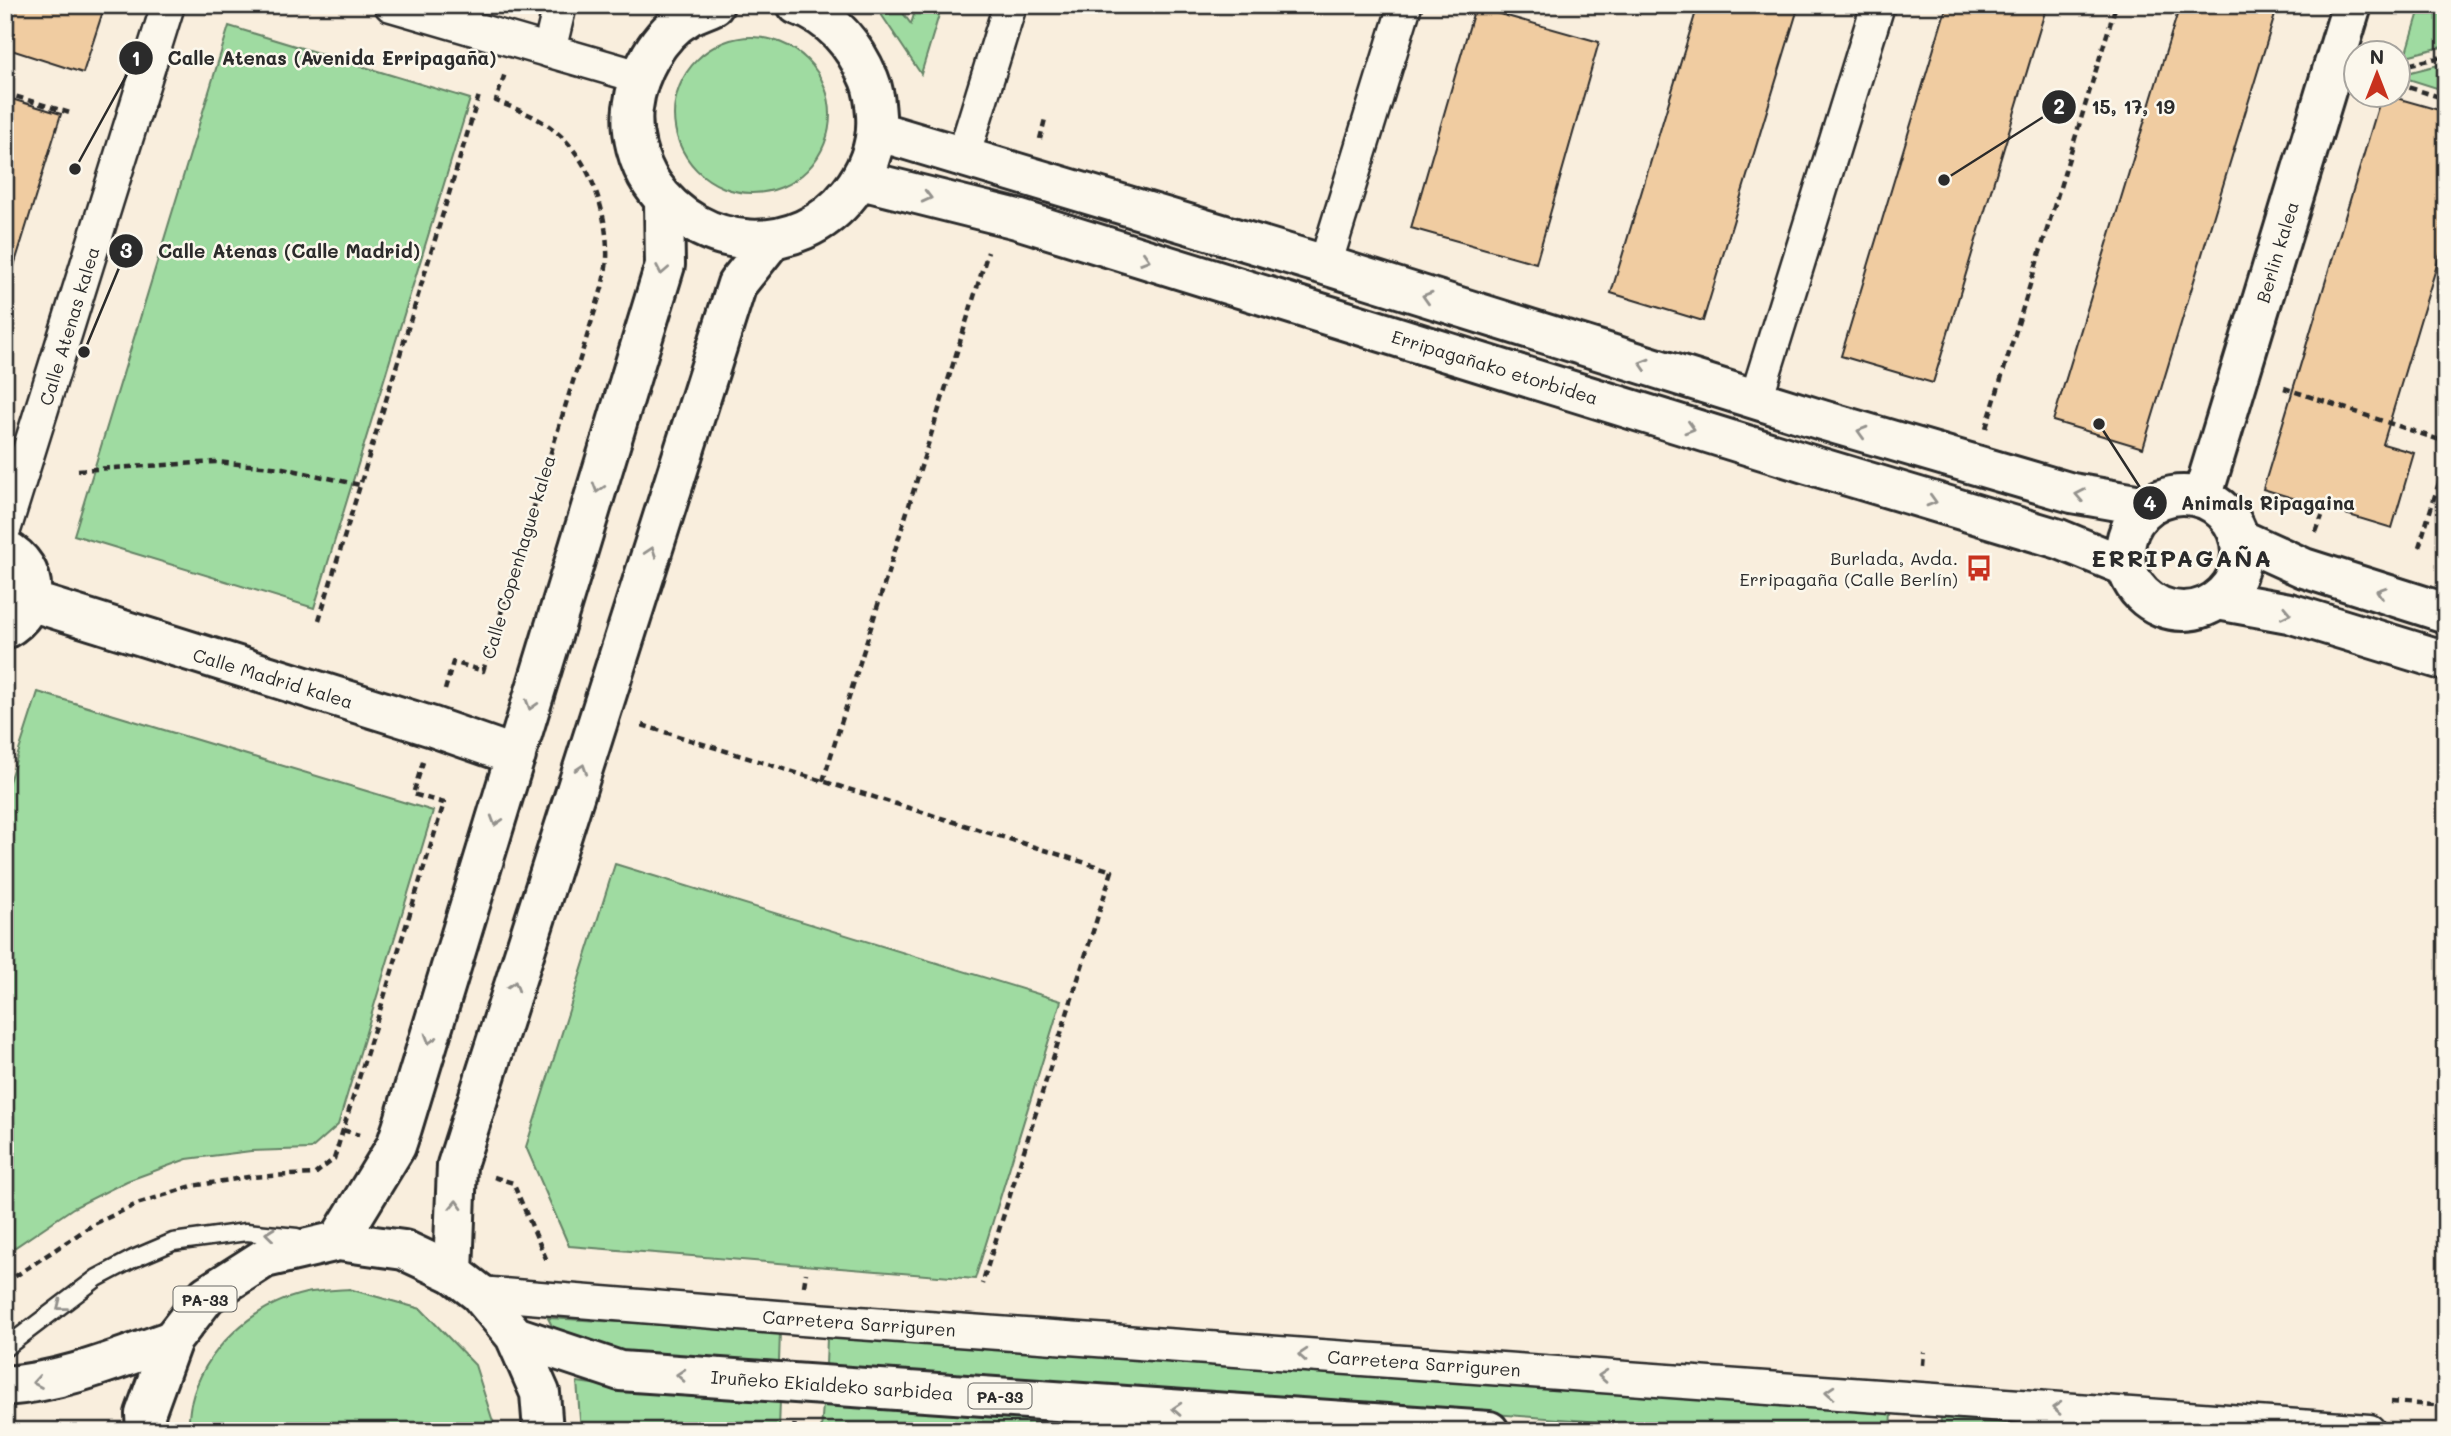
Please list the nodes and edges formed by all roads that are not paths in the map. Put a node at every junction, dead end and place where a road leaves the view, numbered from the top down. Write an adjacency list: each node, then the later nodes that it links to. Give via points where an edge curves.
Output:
1 (168, 5): 21 (street, Calle Atenas kalea)
2 (391, 5): 10 (street)
3 (560, 5): 10 (street)
4 (714, 5): 11 (main road, via 688,17 659,43)
5 (797, 5): 12 (main road, via 834,26 859,55 874,92)
6 (1010, 5): 13 (street)
7 (1405, 5): 17 (street)
8 (1878, 5): 18 (street)
9 (2352, 5): 19 (main road, Berlin kalea)
10 (549, 51): 11 (street)
11 (640, 78): 15 (main road, via 632,110 634,142 646,174)
12 (877, 131): 13 (main road); 14 (main road)
13 (962, 157): 17 (main road)
14 (861, 180): 16 (main road, via 838,209 807,229); 24 (main road, Erripagañako etorbidea, one-way to 24, via 1017,219 2059,538)
15 (664, 202): 16 (main road, via 696,226 733,239); 29 (main road, one-way to 29, via 665,265)
16 (772, 240): 31 (main road, one-way to 16, via 457,1165 737,284)
17 (1325, 265): 18 (main road, one-way to 17)
18 (1756, 399): 20 (main road, one-way to 18, via 2073,494)
19 (2202, 498): 20 (main road, via 2174,495); 22 (main road, via 2232,521)
20 (2147, 506): 24 (main road, via 2132,522)
21 (5, 527)
22 (2240, 539): 25 (main road, via 2241,562 2234,584); 26 (main road, one-way to 22, via 2304,568)
23 (5, 549): 27 (main road, via 26,567 31,584)
24 (2125, 566): 25 (main road, via 2138,593 2162,609 2192,611)
25 (2218, 600): 28 (main road, one-way to 28, via 2289,613)
26 (2446, 613)
27 (18, 615): 29 (main road, Calle Madrid kalea, via 433,727)
28 (2446, 661)
29 (516, 756): 30 (main road, one-way to 30, via 396,1146)
30 (338, 1241): 31 (main road, PA-33, via 404,1250); 33 (main road, PA-33, via 265,1258 207,1295); 34 (lane, one-way to 34, via 246,1231 173,1242 97,1278)
31 (466, 1283): 32 (main road, PA-33); 39 (street, Carretera Sarriguren, one-way to 31, via 802,1319)
32 (515, 1336): 37 (main road, PA-33, via 540,1393); 38 (main road, Iruñeko Ekialdeko sarbidea / PA-33, one-way to 32, via 620,1371)
33 (172, 1340): 35 (main road, one-way to 35, via 66,1375); 36 (main road, PA-33, via 145,1414)
34 (5, 1348)
35 (5, 1386)
36 (146, 1431)
37 (543, 1431)
38 (1489, 1431)
39 (2369, 1431)

